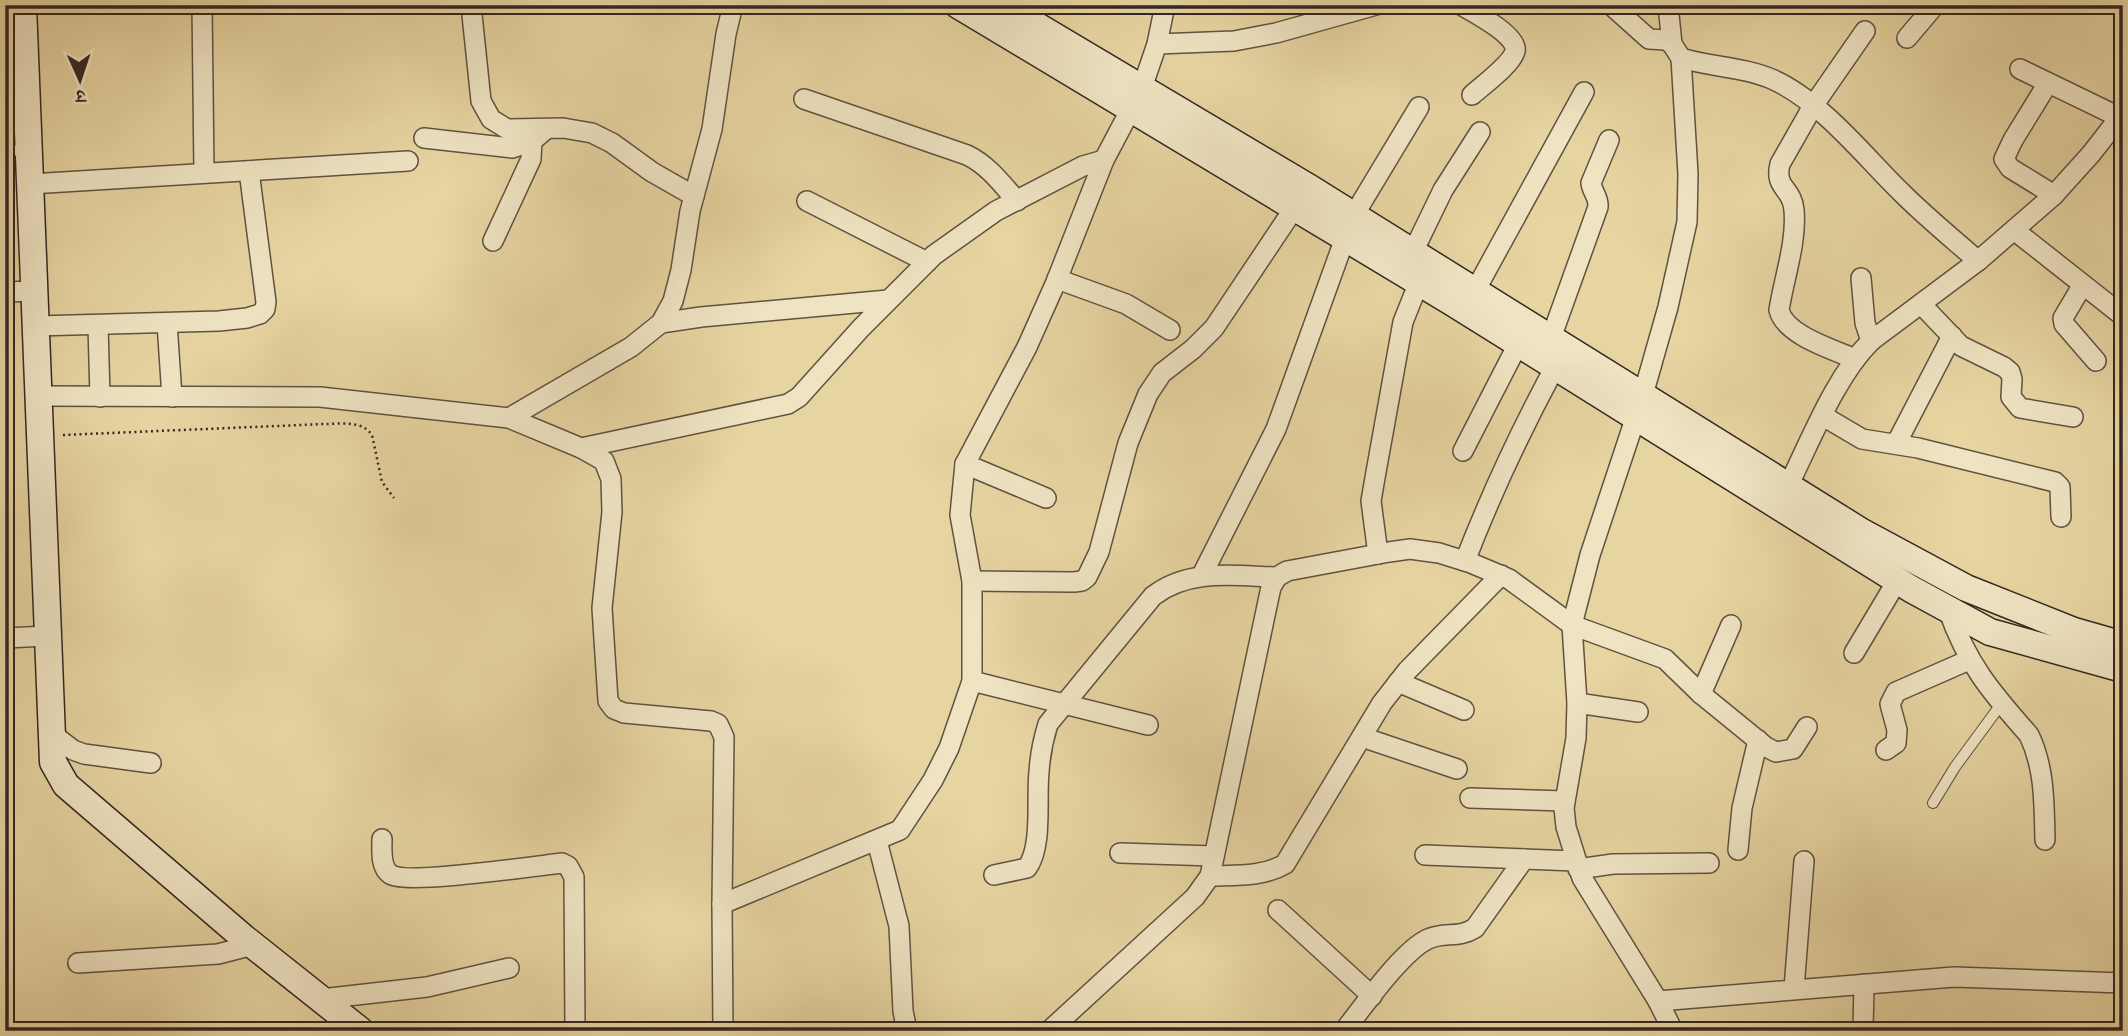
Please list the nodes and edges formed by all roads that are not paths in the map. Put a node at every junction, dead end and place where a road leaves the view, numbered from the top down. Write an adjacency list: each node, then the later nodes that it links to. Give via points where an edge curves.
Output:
1 (23, 5): 30 (main road)
2 (202, 5): 34 (street)
3 (471, 5): 27 (street, via 486,113 507,129)
4 (733, 5): 37 (street, via 712,129)
5 (958, 5): 22 (main road)
6 (1002, 5): 22 (main road)
7 (1165, 5): 15 (street)
8 (1376, 5): 15 (street, via 1234,41)
9 (1461, 5): 20 (street, via 1515,44 1510,60)
10 (1611, 5): 16 (street, via 1649,39 1666,40)
11 (1668, 5): 16 (street)
12 (1935, 5): 14 (street)
13 (1865, 31): 23 (street)
14 (1908, 38)
15 (1157, 44): 22 (street)
16 (1676, 51): 23 (street, via 1776,81); 72 (street, via 1688,174 1687,222)
17 (2020, 69): 18 (street)
18 (2048, 83): 25 (street); 36 (street, via 2004,159 2010,168)
19 (1584, 92): 52 (street)
20 (1472, 95)
21 (804, 99): 39 (street, via 977,159)
22 (1137, 99): 31 (street); 40 (main road); 41 (main road)
23 (1813, 106): 45 (street); 66 (street, via 1778,173 1794,207 1779,310 1794,331)
24 (1419, 107): 41 (street)
25 (2121, 115): 36 (street)
26 (1480, 132): 44 (street, via 1443,190)
27 (538, 135): 28 (street, via 522,146 504,148); 37 (street, via 563,128 592,133); 43 (street)
28 (424, 138)
29 (1609, 140): 63 (street, via 1591,183 1598,207)
30 (17, 150): 35 (main road)
31 (1104, 160): 39 (street, via 1083,166); 48 (street)
32 (408, 161): 33 (street)
33 (249, 171): 34 (street); 57 (street, via 265,309 247,318)
34 (204, 173): 35 (street)
35 (30, 184): 51 (main road)
36 (2054, 195): 42 (street)
37 (694, 196): 58 (street, via 676,289)
38 (807, 201): 46 (street)
39 (1017, 201): 46 (street, via 996,211)
40 (1295, 207): 41 (main road); 88 (street, via 1214,328 1162,373 1147,394 1128,443 1100,552 1087,577 1074,582)
41 (1350, 227): 44 (main road); 49 (main road); 85 (street, via 1276,429)
42 (2014, 230): 45 (street); 50 (street)
43 (493, 241)
44 (1413, 252): 52 (main road)
45 (1978, 261): 55 (street)
46 (927, 262): 54 (street)
47 (1861, 278): 64 (street)
48 (1057, 279): 61 (street, via 1126,304); 79 (street)
49 (1419, 282): 65 (main road); 83 (street, via 1403,322 1371,502)
50 (2082, 286): 56 (street); 67 (street, via 2064,324)
51 (34, 291): 53 (street); 60 (main road)
52 (1475, 291): 63 (main road)
53 (5, 292)
54 (888, 300): 58 (street); 77 (street, via 788,404)
55 (1921, 304): 62 (street); 64 (street)
56 (2123, 316)
57 (167, 323): 59 (street); 71 (street)
58 (661, 323): 75 (street, via 631,346)
59 (98, 325): 60 (street); 70 (street)
60 (36, 326): 69 (main road)
61 (1170, 330)
62 (1952, 336): 74 (street, via 1961,346 2010,372 2011,397 2020,408); 76 (street)
63 (1550, 338): 72 (main road)
64 (1871, 341): 66 (street)
65 (1518, 344): 68 (main road); 78 (street)
66 (1854, 359): 73 (street)
67 (2096, 361)
68 (1555, 367): 72 (main road); 84 (street, via 1487,503)
69 (39, 396): 70 (street); 93 (main road)
70 (100, 397): 71 (street)
71 (172, 397): 75 (street, via 320,397)
72 (1639, 406): 80 (main road); 89 (main road); 91 (street)
73 (1823, 416): 76 (street, via 1862,439); 80 (street)
74 (2073, 417)
75 (509, 418): 77 (street)
76 (1896, 444): 82 (street, via 2055,482 2060,487)
77 (582, 448): 131 (street, via 604,461 611,479 602,608 608,701 624,713 711,720 724,737)
78 (1463, 451)
79 (965, 464): 81 (street); 88 (street, via 960,515)
80 (1788, 486): 95 (main road, via 1966,588 2074,631)
81 (1046, 498)
82 (2061, 517)
83 (1378, 554): 84 (street, via 1410,549); 87 (street)
84 (1465, 561): 86 (street)
85 (1202, 575): 87 (street); 104 (street, via 1165,586 1153,596)
86 (1501, 575): 91 (street); 100 (street)
87 (1277, 576): 124 (street)
88 (972, 581): 99 (street)
89 (1898, 581): 90 (main road); 96 (street)
90 (1948, 609): 97 (street); 98 (main road, via 1990,632)
91 (1572, 625): 101 (street, via 1665,659); 102 (street)
92 (1731, 625): 101 (street)
93 (48, 636): 94 (street); 109 (main road)
94 (5, 638)
95 (2123, 645)
96 (1854, 653)
97 (1969, 660): 103 (street); 112 (street, via 1896,692 1890,704 1896,743)
98 (2123, 669)
99 (972, 681): 104 (street); 120 (street, via 933,780 900,830)
100 (1398, 682): 105 (street); 110 (street)
101 (1701, 694): 111 (street)
102 (1577, 703): 106 (street); 116 (street)
103 (2002, 703): 117 (lane); 119 (street, via 2029,735 2038,756)
104 (1063, 705): 107 (street); 129 (street, via 1043,739 1032,861 1027,868)
105 (1464, 710)
106 (1638, 712)
107 (1148, 725)
108 (1807, 727): 111 (street, via 1793,749 1784,752)
109 (51, 733): 113 (street, via 78,753); 133 (main road, via 53,762 66,785)
110 (1362, 737): 114 (street); 130 (street, via 1286,863 1260,874)
111 (1758, 740): 121 (street, via 1742,808)
112 (1886, 750)
113 (151, 763)
114 (1457, 769)
115 (1470, 798): 116 (street)
116 (1566, 801): 128 (street, via 1566,827)
117 (1933, 803)
118 (382, 839): 143 (street, via 383,863 396,877 568,866 574,877)
119 (2045, 840)
120 (877, 841): 131 (street); 145 (street, via 899,926)
121 (1738, 850)
122 (1120, 853): 124 (street)
123 (1425, 855): 125 (street)
124 (1214, 856): 130 (street)
125 (1524, 859): 128 (street); 139 (street, via 1475,928 1426,940)
126 (1804, 861): 138 (street)
127 (1709, 863): 128 (street)
128 (1576, 865): 141 (street)
129 (994, 875)
130 (1210, 876): 146 (street, via 1195,897)
131 (722, 904): 144 (street)
132 (1278, 910): 139 (street)
133 (253, 945): 134 (street, via 218,954); 140 (main road)
134 (78, 963)
135 (509, 968): 140 (street, via 427,987)
136 (2123, 983): 137 (street, via 1954,977)
137 (1864, 984): 138 (street); 149 (street)
138 (1794, 989): 141 (street)
139 (1372, 996): 147 (street)
140 (321, 999): 142 (main road)
141 (1658, 1001): 148 (street)
142 (361, 1031)
143 (575, 1031)
144 (723, 1031)
145 (907, 1031)
146 (1049, 1031)
147 (1344, 1031)
148 (1673, 1031)
149 (1863, 1031)

